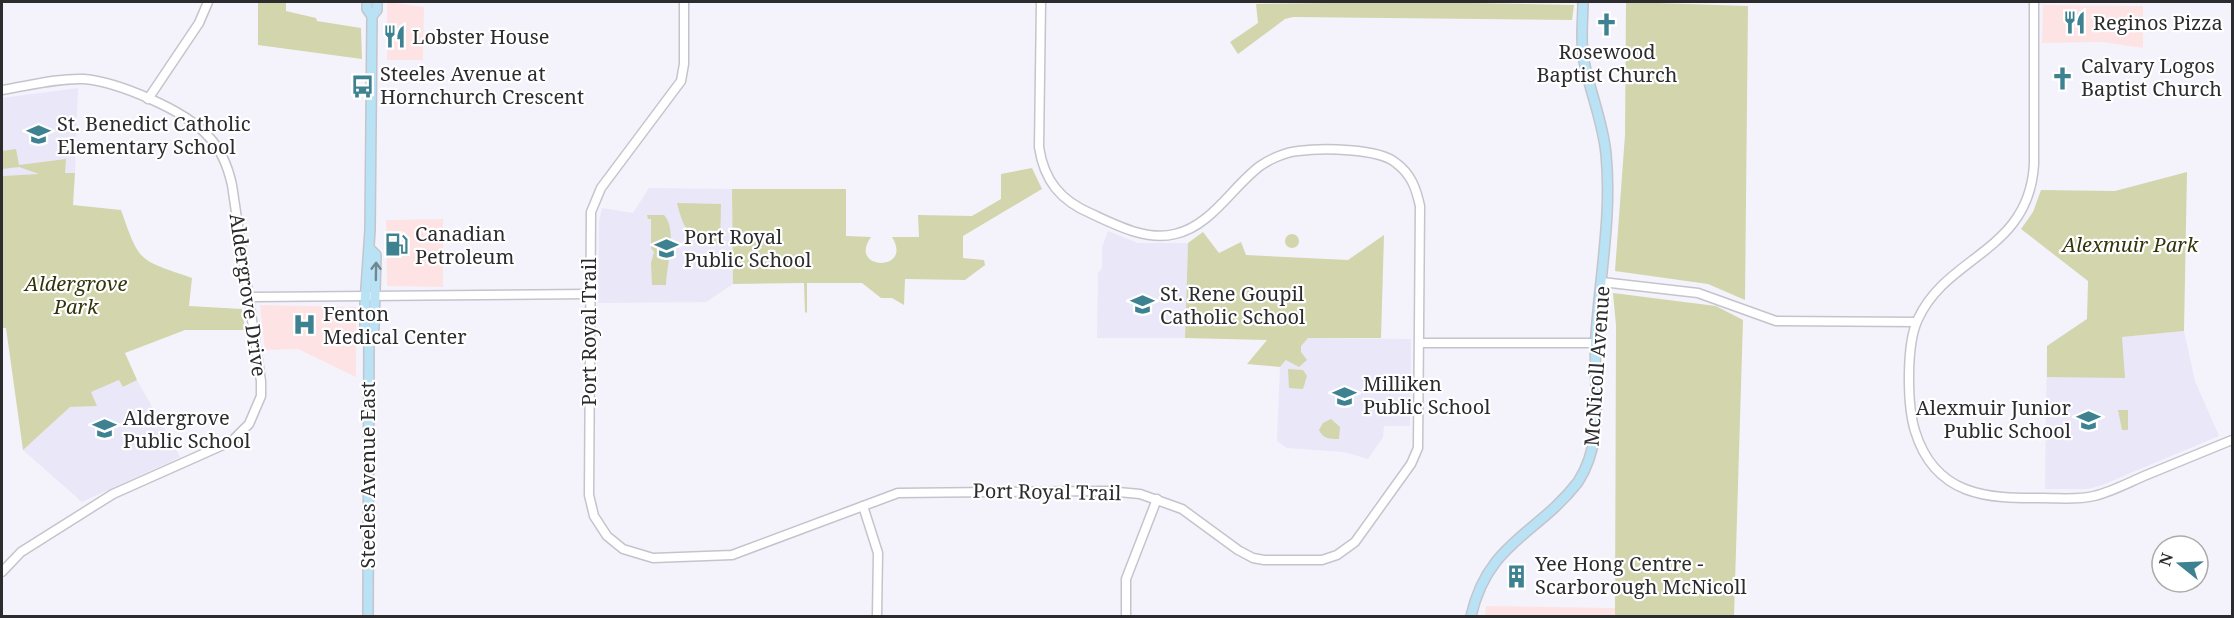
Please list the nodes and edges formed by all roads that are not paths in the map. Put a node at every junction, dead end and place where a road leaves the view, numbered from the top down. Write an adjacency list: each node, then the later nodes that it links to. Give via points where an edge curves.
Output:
1 (208, 2): 10 (street, via 199,23)
2 (367, 2): 8 (main road, Steeles Avenue East)
3 (377, 2): 8 (main road, Steeles Avenue East)
4 (684, 2): 12 (street, Port Royal Trail, via 685,56 681,81 594,201 589,232)
5 (1041, 2): 16 (street, Port Royal Trail, via 1039,147 1047,177 1064,199 1139,234 1168,236 1197,225 1261,166 1281,155 1297,150 1384,156 1409,175 1420,206)
6 (1583, 2): 11 (main road, McNicoll Avenue, via 1583,60 1606,156)
7 (2034, 2): 15 (street, via 2034,164 2027,202 1998,240 1934,295)
8 (372, 16): 13 (main road, Steeles Avenue East, via 370,249 376,255)
9 (2, 90): 10 (street, Aldergrove Drive, via 82,79 123,87)
10 (148, 99): 14 (street, Aldergrove Drive, via 197,126 222,156 232,185)
11 (1602, 282): 15 (street, via 1708,295 1776,321); 17 (main road, McNicoll Avenue)
12 (589, 294): 13 (street); 20 (street, Port Royal Trail, via 590,502 599,526 617,544 646,557 723,556)
13 (370, 296): 14 (street); 22 (main road, Steeles Avenue East, via 374,328 369,334)
14 (249, 297): 21 (street, Aldergrove Drive, via 261,396 244,430 232,441 113,494 21,552)
15 (1916, 322): 18 (street, via 1910,392 1917,438 1940,472 1972,492 2003,498 2092,497)
16 (1420, 343): 17 (street); 19 (street, Port Royal Trail, via 1416,453 1355,542 1344,551 1312,561 1260,560 1244,554 1182,509)
17 (1596, 343): 25 (main road, McNicoll Avenue, via 1597,426 1587,468 1574,488 1499,556 1481,583)
18 (2232, 440)
19 (1157, 499): 20 (street, Port Royal Trail, via 1107,491 898,492); 24 (street, via 1126,579)
20 (863, 506): 23 (street, via 878,552)
21 (2, 571)
22 (368, 616)
23 (877, 616)
24 (1126, 616)
25 (1471, 616)

